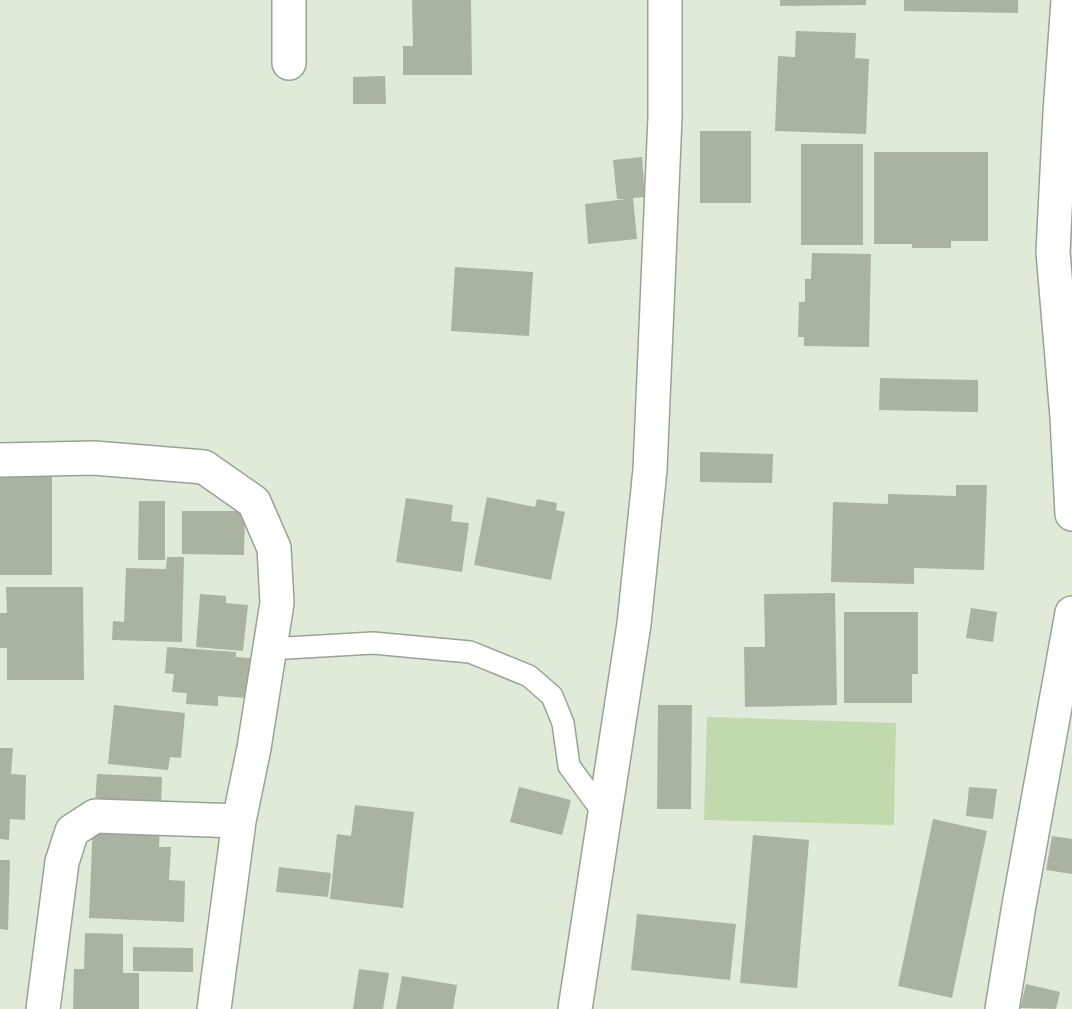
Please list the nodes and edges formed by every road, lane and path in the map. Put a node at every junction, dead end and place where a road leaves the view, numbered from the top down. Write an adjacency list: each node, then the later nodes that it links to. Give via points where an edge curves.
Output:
1 (290, 0): 4 (street)
2 (665, 0): 9 (street, via 665,117 650,470 634,624)
3 (1068, 0): 6 (street, via 1053,252)
4 (289, 63)
5 (0, 460): 8 (street, via 94,458 204,467 254,502 274,548 277,603)
6 (1072, 514)
7 (1072, 613): 14 (street)
8 (270, 649): 9 (lane, via 373,643 470,652 529,676 552,696 563,723 569,766); 10 (street)
9 (605, 814): 13 (street)
10 (239, 820): 11 (street, via 95,816 72,831 62,862); 12 (street)
11 (43, 1009)
12 (214, 1009)
13 (575, 1009)
14 (1002, 1009)

